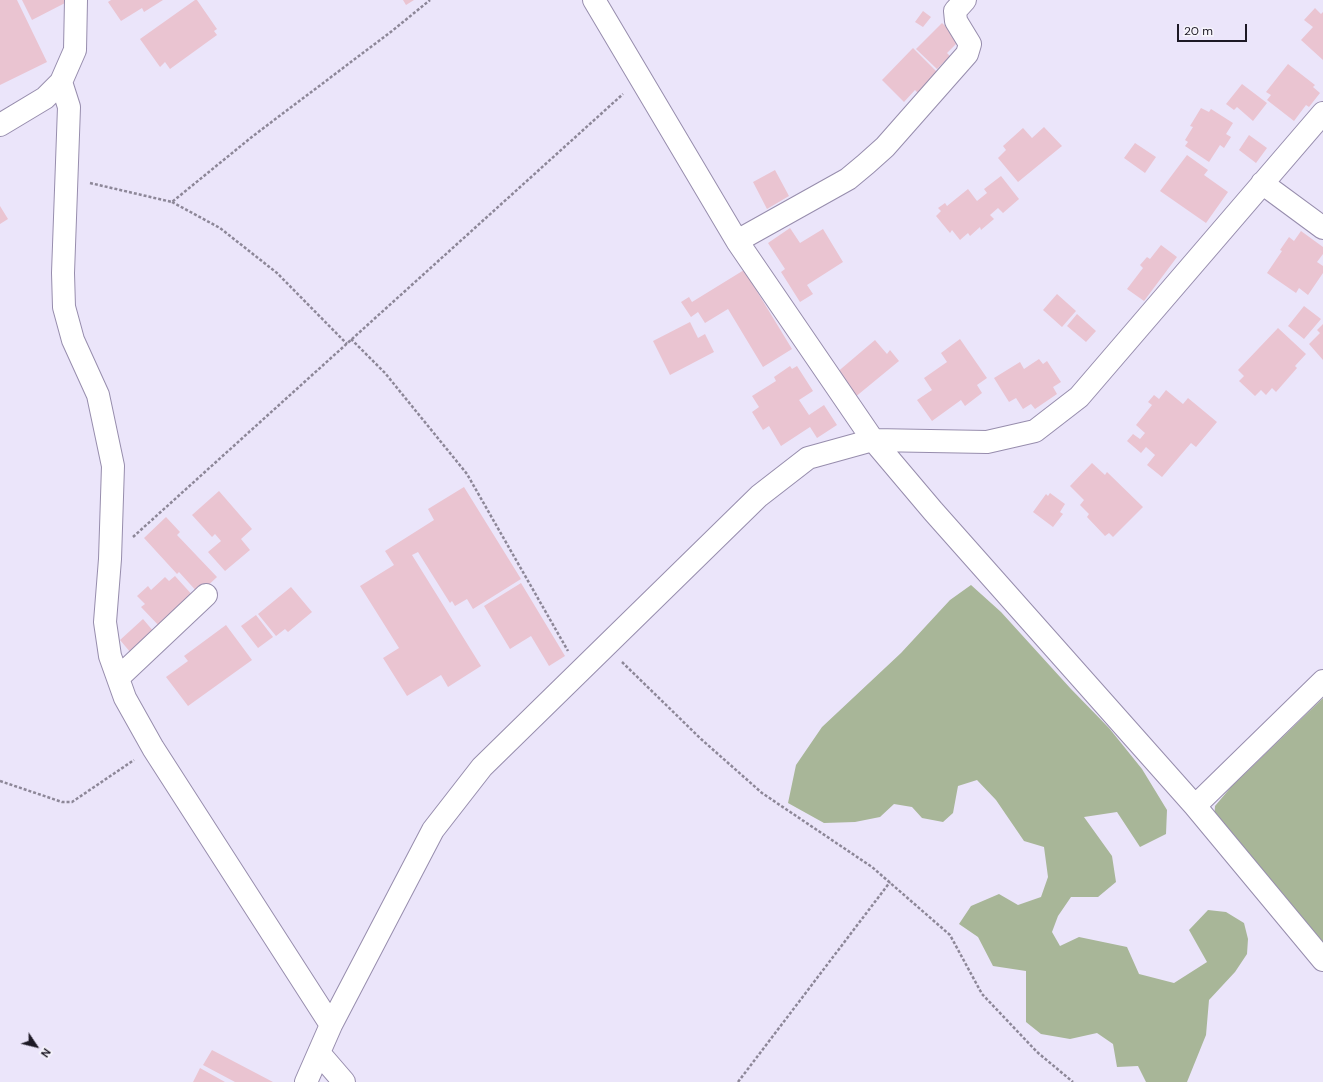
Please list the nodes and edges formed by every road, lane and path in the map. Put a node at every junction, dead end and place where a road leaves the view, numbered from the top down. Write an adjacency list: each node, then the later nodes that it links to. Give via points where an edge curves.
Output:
1 (76, 0): 6 (street, via 75,50)
2 (430, 0): 11 (path, via 252,136)
3 (594, 0): 5 (street)
4 (965, 0): 13 (street, via 955,12 956,21 970,44 967,54 885,147 848,179)
5 (642, 77): 13 (street); 14 (path)
6 (61, 82): 8 (street, via 45,98); 9 (street, via 69,107)
7 (1323, 113): 10 (street)
8 (0, 125)
9 (66, 177): 11 (path); 17 (street, via 64,307 74,340 98,395 113,466)
10 (1262, 183): 12 (street); 16 (street, via 1079,397 1034,430 987,442)
11 (172, 202): 15 (path, via 220,228 278,273)
12 (1323, 228)
13 (737, 241): 16 (street)
14 (351, 339): 15 (path); 20 (path, via 385,373 467,474)
15 (347, 344): 17 (path)
16 (873, 440): 19 (street, via 808,458 759,496); 25 (street, via 933,512)
17 (110, 559): 21 (street, via 105,622 110,656)
18 (206, 595): 21 (street)
19 (606, 646): 20 (street); 26 (path, via 701,739 762,793 872,867)
20 (580, 672): 28 (street, via 482,767 434,830)
21 (118, 678): 23 (street, via 125,698)
22 (1323, 681): 25 (street)
23 (153, 748): 24 (path, via 72,802 62,802); 28 (street)
24 (0, 781)
25 (1195, 806): 27 (street)
26 (890, 882): 32 (path); 33 (path, via 950,935 982,994 1037,1052)
27 (1323, 960)
28 (331, 1025): 29 (street)
29 (319, 1053): 30 (street); 31 (street)
30 (306, 1082)
31 (344, 1082)
32 (738, 1082)
33 (1073, 1082)

